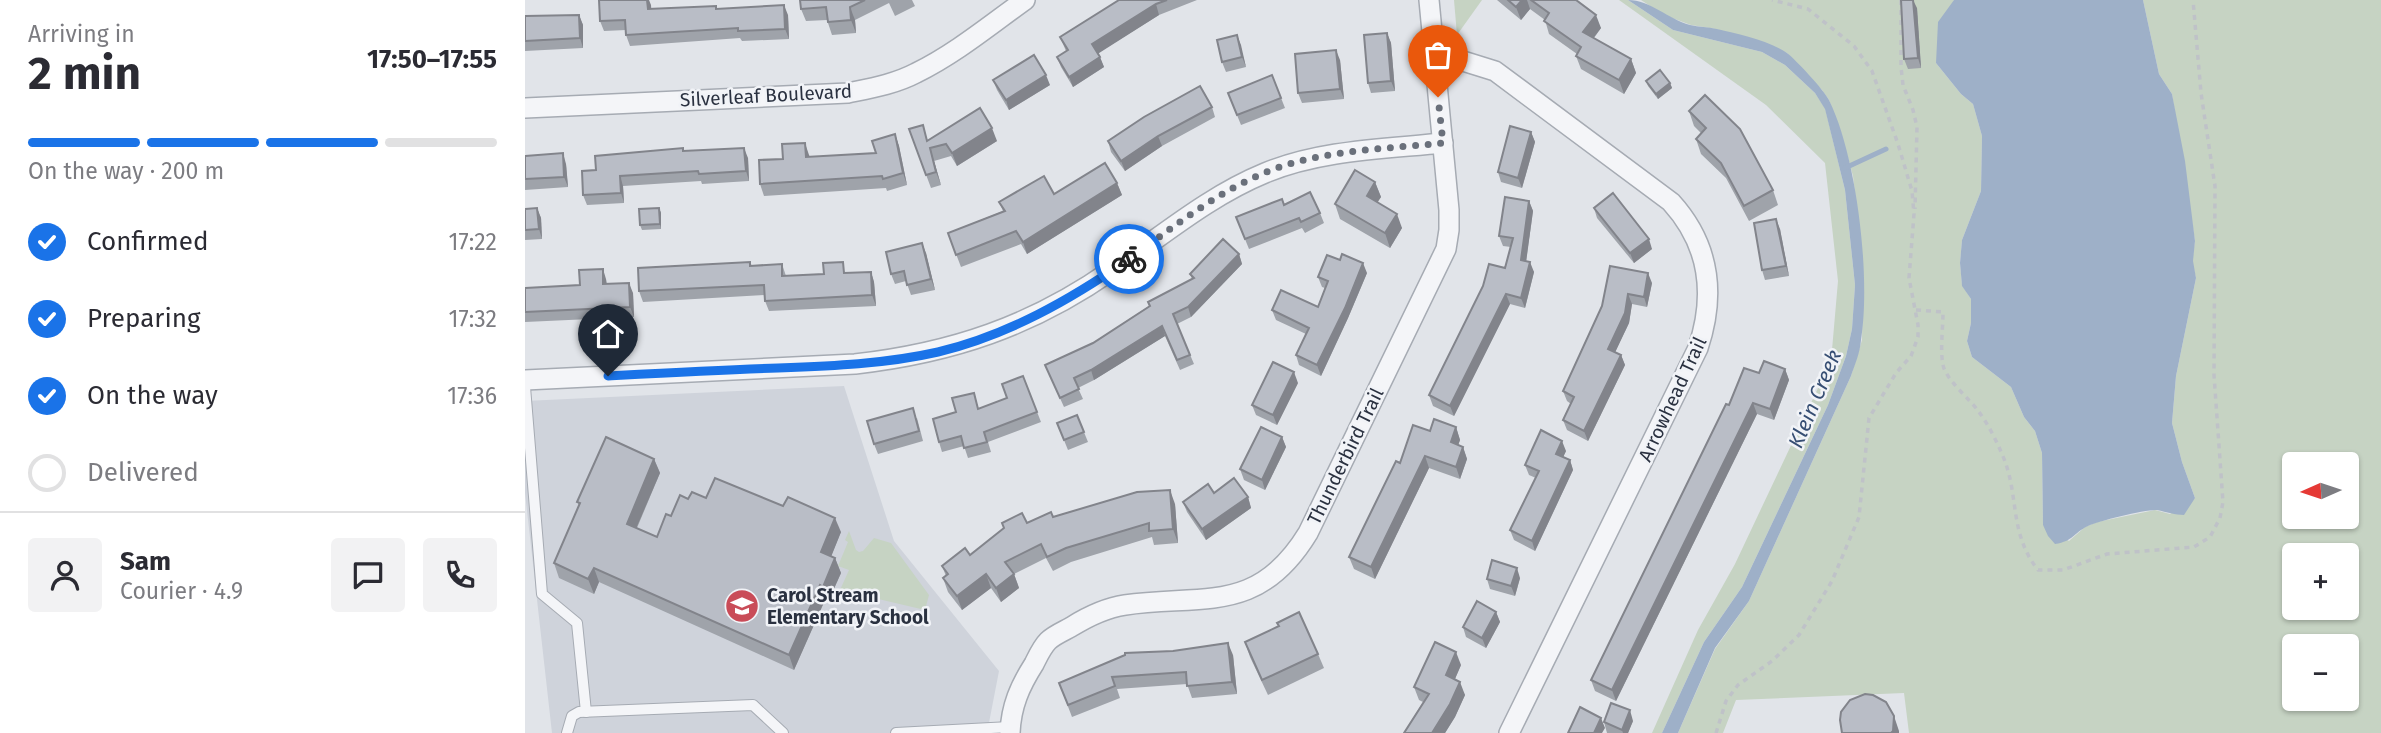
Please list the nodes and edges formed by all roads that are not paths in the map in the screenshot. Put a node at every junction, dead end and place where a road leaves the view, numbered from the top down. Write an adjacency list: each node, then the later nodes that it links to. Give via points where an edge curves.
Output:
1 (1025, 0): 4 (street, Silverleaf Boulevard, via 939,60 886,85 848,93)
2 (1429, 0): 3 (street, Thunderbird Trail)
3 (1434, 52): 5 (street, Thunderbird Trail); 13 (street, Arrowhead Trail, via 1495,71 1671,202 1694,235 1707,275 1708,313 1698,348)
4 (525, 108)
5 (1443, 143): 6 (street, via 1331,155 1266,172 1198,209 1065,301 1005,330 938,352 855,364); 9 (street, Thunderbird Trail, via 1449,210 1446,249 1314,521 1294,553 1276,572 1237,593 1123,605 1090,615 1048,640 1018,691)
6 (525, 380)
7 (525, 387): 8 (lane, via 543,594 577,622)
8 (586, 712): 10 (lane, via 572,716); 11 (lane, via 753,705)
9 (1010, 730): 12 (lane)
10 (567, 733)
11 (783, 733)
12 (896, 733)
13 (1509, 733)

